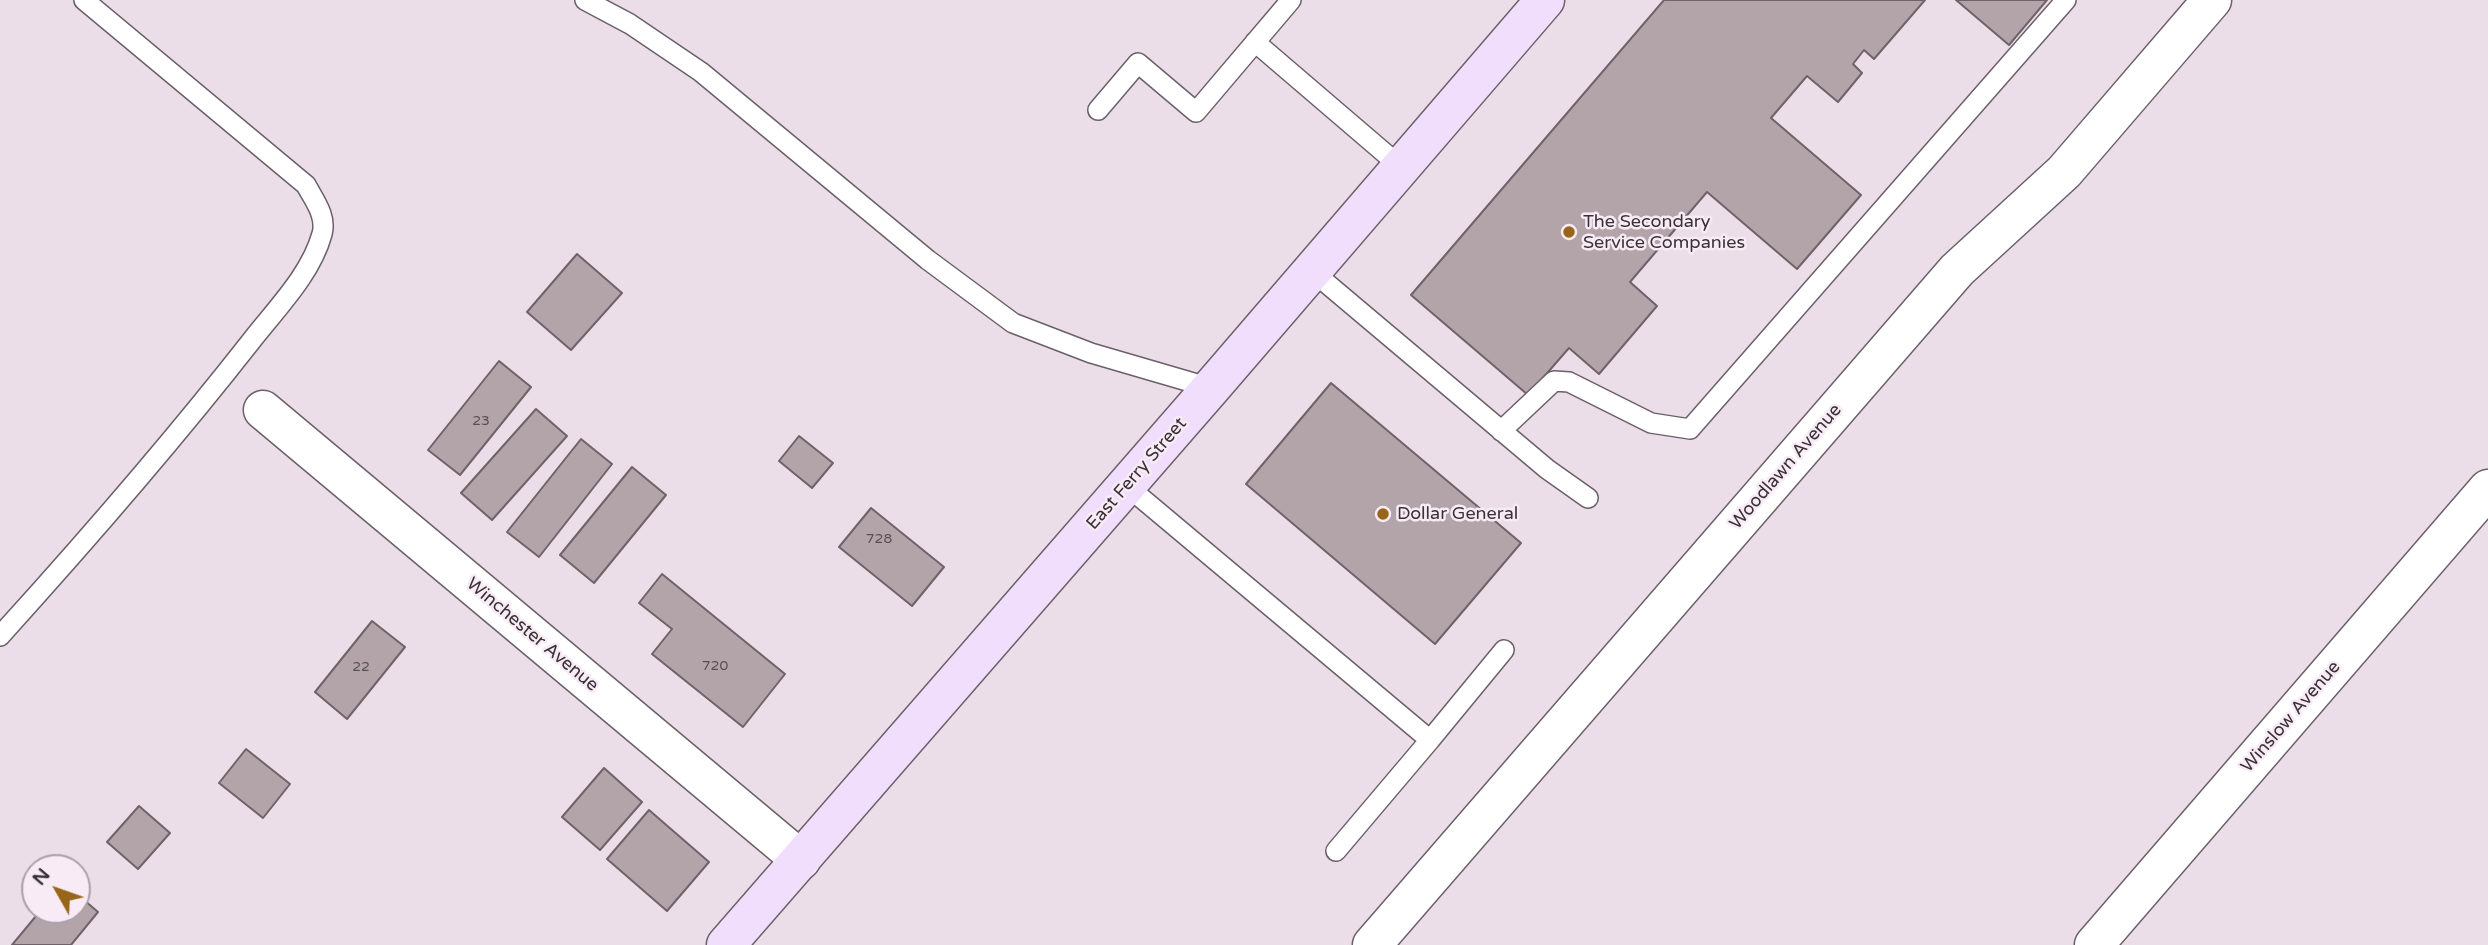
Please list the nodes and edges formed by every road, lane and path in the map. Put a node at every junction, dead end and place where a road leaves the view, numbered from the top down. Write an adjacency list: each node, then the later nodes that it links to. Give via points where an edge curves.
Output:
1 (84, 0): 17 (lane, via 306,185 322,213 324,231 297,282 228,371)
2 (585, 0): 11 (lane, via 701,72 928,260 1013,323 1091,353)
3 (1292, 0): 7 (lane)
4 (1545, 0): 9 (street, East Ferry Street)
5 (2066, 0): 13 (lane, via 1690,429 1651,423 1569,382 1554,381)
6 (2212, 0): 23 (street, Woodlawn Avenue, via 2064,172 1957,270)
7 (1255, 42): 8 (lane, via 1196,112 1138,63); 9 (lane)
8 (1098, 110)
9 (1401, 167): 10 (street, East Ferry Street)
10 (1312, 271): 11 (street, East Ferry Street); 13 (lane)
11 (1211, 388): 14 (street, East Ferry Street)
12 (263, 410): 21 (street, Winchester Avenue)
13 (1501, 431): 16 (lane)
14 (1127, 486): 19 (lane); 21 (street, East Ferry Street)
15 (2488, 489): 24 (street, Winslow Avenue)
16 (1588, 498)
17 (0, 636)
18 (1504, 650): 19 (lane)
19 (1430, 740): 20 (lane)
20 (1336, 851)
21 (801, 860): 22 (street, East Ferry Street)
22 (726, 945)
23 (1372, 945)
24 (2094, 945)

